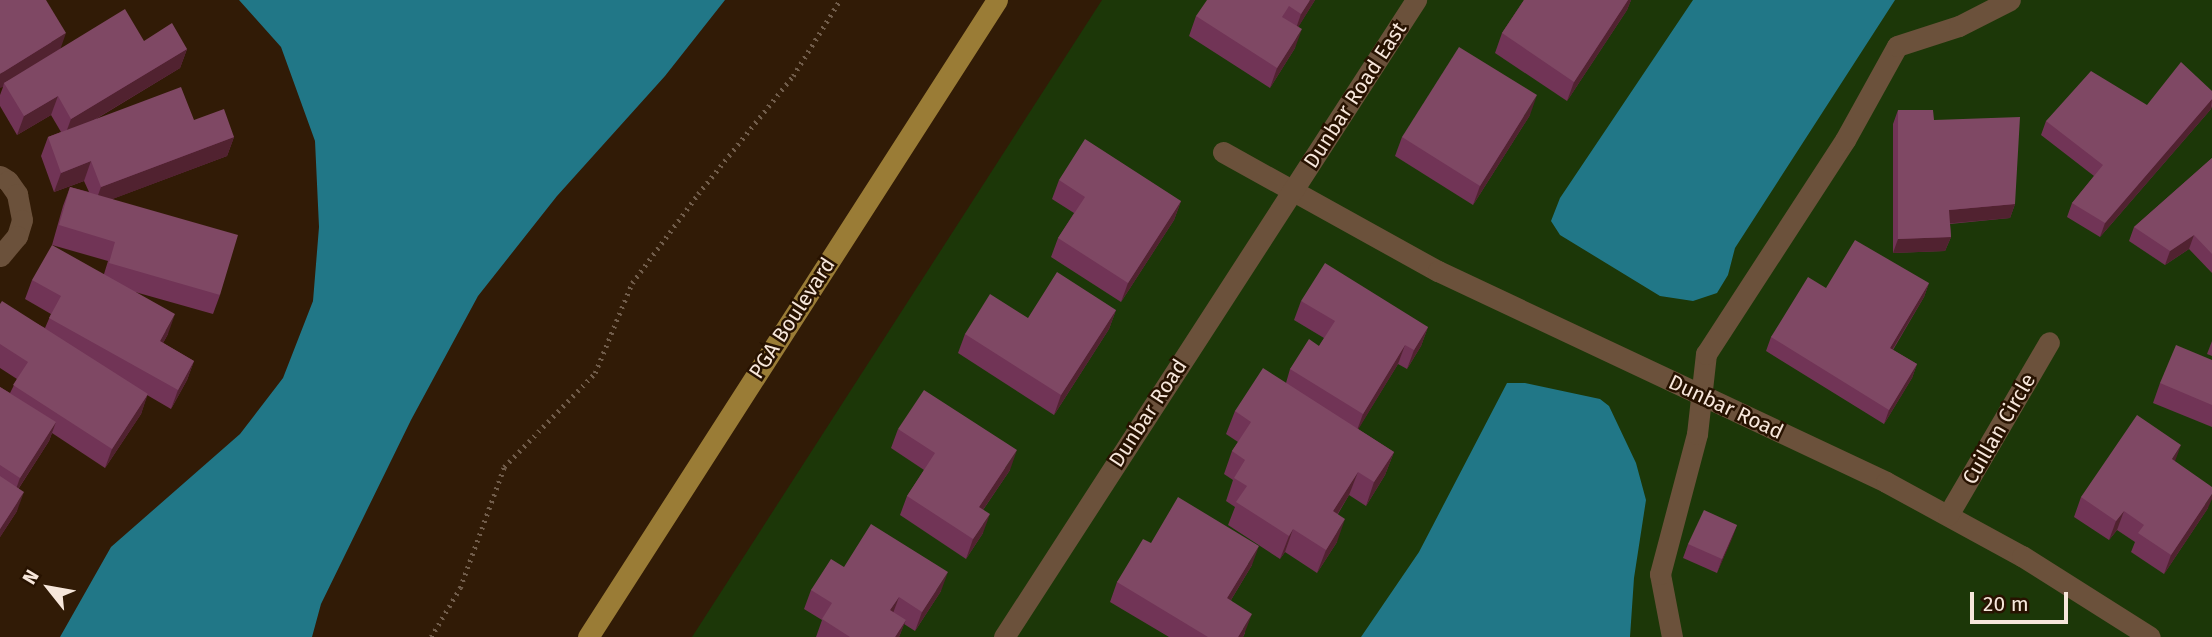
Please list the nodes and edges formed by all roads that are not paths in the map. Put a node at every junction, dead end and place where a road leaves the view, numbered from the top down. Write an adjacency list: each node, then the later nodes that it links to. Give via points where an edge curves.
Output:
1 (997, 0): 11 (main road, PGA Boulevard)
2 (1416, 0): 6 (street, Dunbar Road East)
3 (2010, 0): 9 (street, via 1959,26 1897,46 1845,140 1706,354)
4 (1223, 152): 6 (street, Dunbar Road)
5 (0, 176): 7 (street, via 17,194 22,220 17,236)
6 (1294, 190): 9 (street, Dunbar Road, via 1437,271); 12 (street, Dunbar Road)
7 (0, 256)
8 (2049, 342): 10 (street, Cuillan Circle)
9 (1701, 395): 10 (street, Dunbar Road); 13 (street, via 1689,472 1660,574)
10 (1948, 515): 14 (street, Dunbar Road)
11 (588, 637)
12 (1004, 637)
13 (1672, 637)
14 (2150, 637)

